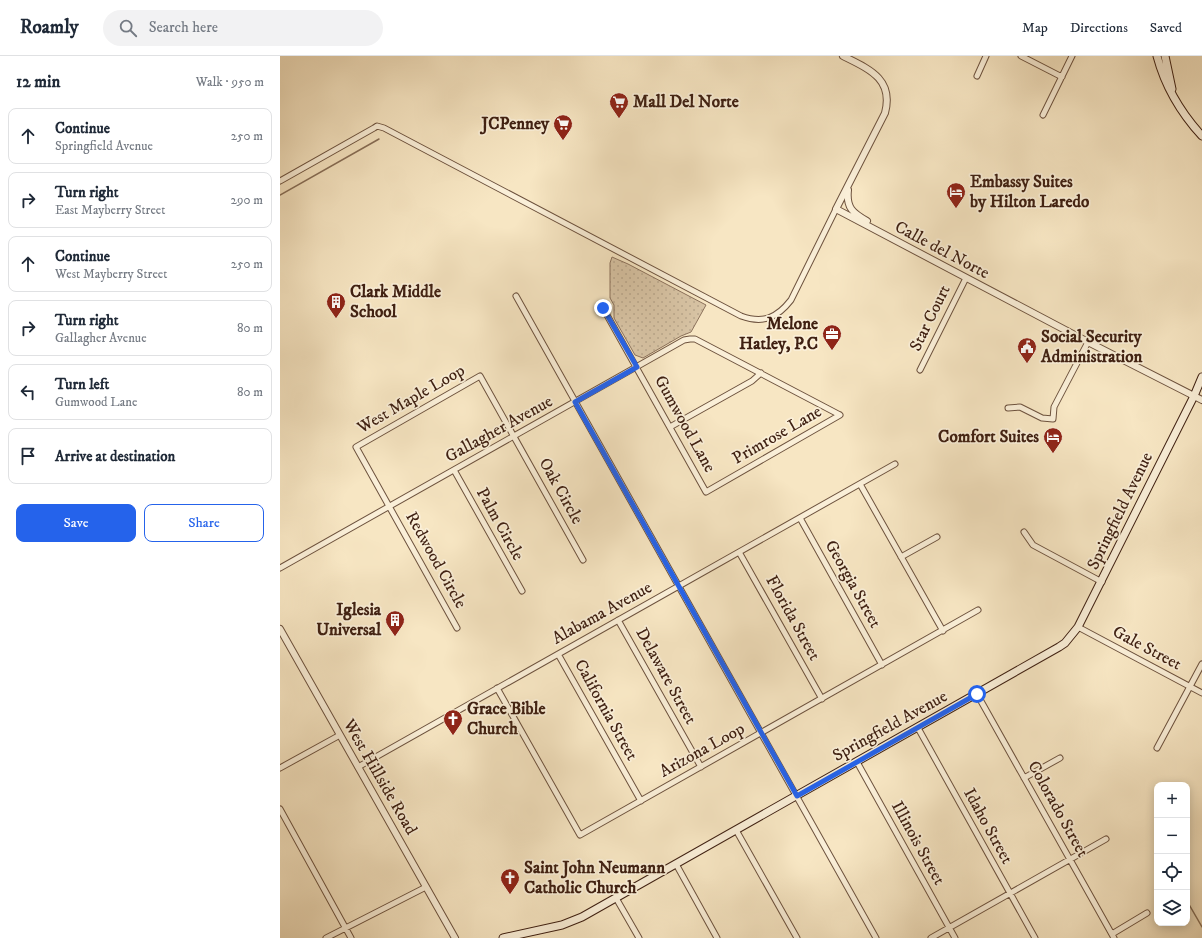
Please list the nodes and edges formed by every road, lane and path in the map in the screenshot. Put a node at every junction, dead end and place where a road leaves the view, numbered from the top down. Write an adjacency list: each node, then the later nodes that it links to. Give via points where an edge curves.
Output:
1 (843, 56): 13 (street, via 876,75 884,86 887,102 885,113)
2 (986, 56): 7 (street)
3 (1021, 56): 8 (street)
4 (1072, 56): 8 (street)
5 (1157, 56): 9 (main road, via 1165,81)
6 (1165, 56): 9 (main road)
7 (977, 76)
8 (1062, 77): 10 (street)
9 (1174, 97): 11 (main road)
10 (1043, 115)
11 (1202, 136)
12 (280, 181): 14 (street, via 377,126 384,128 737,314 757,320 775,316 791,300)
13 (849, 185): 14 (street); 15 (street, via 847,199 851,210)
14 (836, 210): 15 (street, Calle del Norte)
15 (879, 232): 16 (street, Calle del Norte)
16 (966, 278): 19 (street, Calle del Norte); 21 (street, Star Court)
17 (516, 296): 26 (street)
18 (603, 308): 20 (street, Gumwood Lane)
19 (1088, 342): 24 (street, Calle del Norte); 27 (street, via 1054,407 1052,419 1042,418 1020,407)
20 (637, 367): 22 (street, Gallagher Avenue, via 684,340 695,339); 26 (street, Gallagher Avenue); 29 (street, Gumwood Lane)
21 (920, 370)
22 (762, 373): 28 (street, Gallagher Avenue); 29 (street)
23 (1202, 377): 24 (main road, Springfield Avenue)
24 (1194, 396): 25 (street, Calle del Norte); 43 (main road, Springfield Avenue)
25 (1202, 400)
26 (575, 402): 30 (street, Gallagher Avenue); 44 (street)
27 (1008, 408)
28 (840, 415): 34 (street, Primrose Lane)
29 (670, 427): 34 (street, Gumwood Lane)
30 (514, 436): 32 (street, Gallagher Avenue); 35 (street, West Maple Loop, via 480,376 356,447); 41 (street, Oak Circle)
31 (895, 464): 33 (street, Alabama Avenue)
32 (454, 470): 35 (street, Gallagher Avenue); 45 (street, Palm Circle)
33 (860, 484): 36 (street, Alabama Avenue); 40 (street)
34 (706, 492)
35 (390, 506): 42 (street, Gallagher Avenue); 49 (street, Redwood Circle)
36 (800, 518): 39 (street, Alabama Avenue); 54 (street, Georgia Street)
37 (1024, 532): 43 (street, via 1033,545)
38 (937, 537): 40 (street)
39 (739, 552): 44 (street, Alabama Avenue); 59 (street, Florida Street)
40 (901, 557): 51 (street)
41 (583, 560)
42 (280, 568)
43 (1102, 582): 48 (main road, Springfield Avenue)
44 (679, 586): 47 (street, Alabama Avenue); 61 (street)
45 (522, 591)
46 (978, 610): 51 (street, Arizona Loop)
47 (618, 620): 52 (street, Alabama Avenue); 67 (street, Delaware Street)
48 (1078, 627): 55 (street, Gale Street); 58 (main road, Springfield Avenue, via 1059,648)
49 (457, 628)
50 (280, 629): 62 (street, West Hillside Road)
51 (943, 631): 54 (street, Arizona Loop)
52 (558, 654): 56 (street, Alabama Avenue); 71 (street, California Street)
53 (1202, 664): 55 (street)
54 (882, 665): 59 (street, Arizona Loop)
55 (1190, 686): 57 (street, Gale Street); 63 (street)
56 (498, 688): 66 (street, Alabama Avenue); 71 (street, Arizona Loop, via 580,835)
57 (1202, 693)
58 (977, 694): 60 (main road, Springfield Avenue); 69 (street, Colorado Street)
59 (822, 699): 61 (street, Arizona Loop)
60 (918, 728): 65 (main road, Springfield Avenue); 78 (street, Idaho Street)
61 (761, 733): 67 (street, Arizona Loop); 70 (street)
62 (340, 735): 66 (street, West Hillside Road); 68 (street)
63 (1157, 748)
64 (1060, 758): 69 (street)
65 (857, 762): 70 (main road, Springfield Avenue); 81 (street, Illinois Street)
66 (358, 767): 77 (street, West Hillside Road)
67 (701, 767): 71 (street, Arizona Loop)
68 (280, 768)
69 (1024, 778): 75 (street, Colorado Street)
70 (797, 796): 73 (main road, Springfield Avenue); 91 (street)
71 (640, 801)
72 (280, 809): 82 (street)
73 (736, 830): 76 (main road, Springfield Avenue); 90 (street)
74 (1106, 839): 75 (street)
75 (1070, 859): 78 (street); 83 (street, Colorado Street)
76 (676, 864): 79 (main road, Springfield Avenue); 89 (street)
77 (426, 887): 82 (street); 86 (street, West Hillside Road)
78 (1010, 893): 81 (street); 94 (street, Idaho Street)
79 (616, 898): 87 (main road, Springfield Avenue, via 562,925); 88 (street)
80 (1147, 913): 83 (street)
81 (949, 928): 92 (street); 93 (street, Illinois Street)
82 (346, 929): 84 (street); 85 (street)
83 (1113, 936)
84 (326, 938)
85 (351, 938)
86 (455, 938)
87 (503, 938)
88 (639, 938)
89 (717, 938)
90 (797, 938)
91 (876, 938)
92 (931, 938)
93 (955, 938)
94 (1035, 938)

